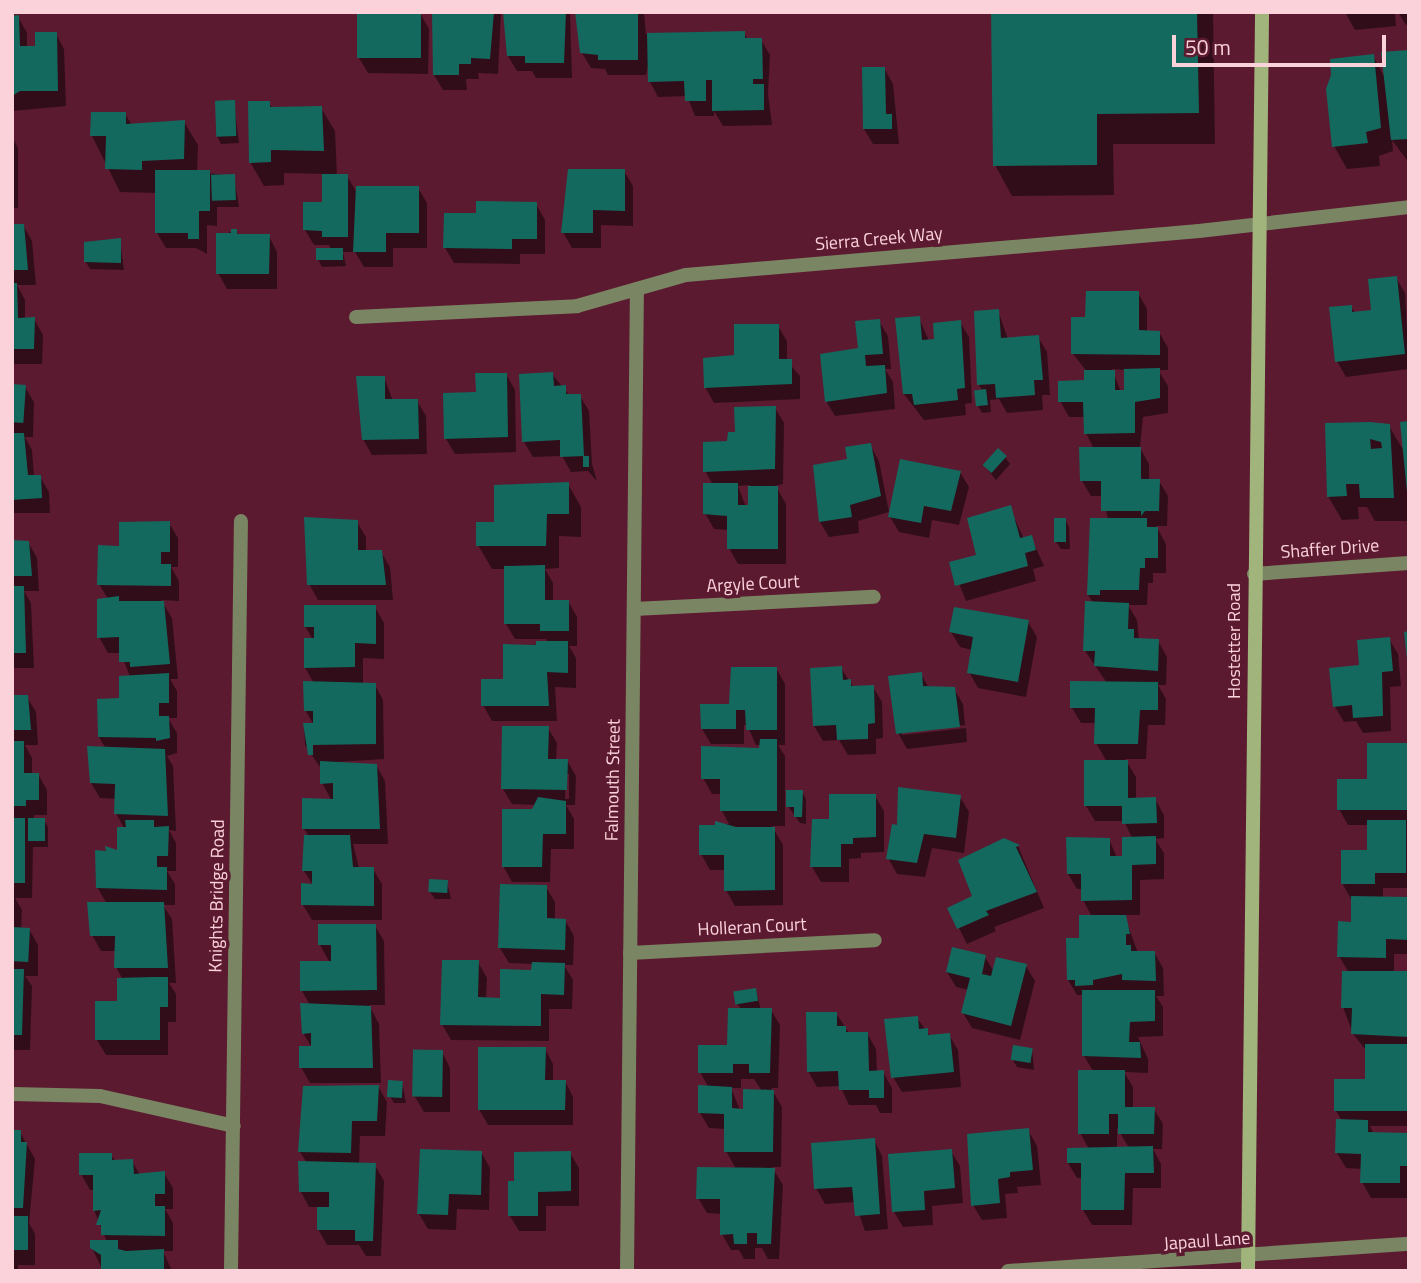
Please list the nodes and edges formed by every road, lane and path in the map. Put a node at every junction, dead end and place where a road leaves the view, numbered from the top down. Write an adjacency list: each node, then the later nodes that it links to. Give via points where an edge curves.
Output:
1 (1262, 12): 3 (main road, Hostetter Road)
2 (1409, 207): 3 (street, Sierra Creek Way)
3 (1258, 225): 4 (street, Sierra Creek Way, via 686,275); 8 (main road, Hostetter Road)
4 (637, 290): 5 (street, Sierra Creek Way, via 577,306); 10 (street, Falmouth Street)
5 (356, 317)
6 (241, 521): 14 (street, Knights Bridge Road)
7 (1409, 563): 8 (street, Shaffer Drive)
8 (1254, 574): 16 (main road, Hostetter Road)
9 (874, 597): 10 (street, Argyle Court)
10 (634, 609): 12 (street, Falmouth Street)
11 (875, 940): 12 (street, Holleran Court)
12 (630, 953): 18 (street, Falmouth Street)
13 (12, 1094): 14 (street, via 100,1096)
14 (234, 1126): 17 (street, Knights Bridge Road)
15 (1409, 1244): 16 (street, Japaul Lane)
16 (1248, 1264): 19 (street, Japaul Lane)
17 (231, 1271)
18 (627, 1271)
19 (1008, 1271)

